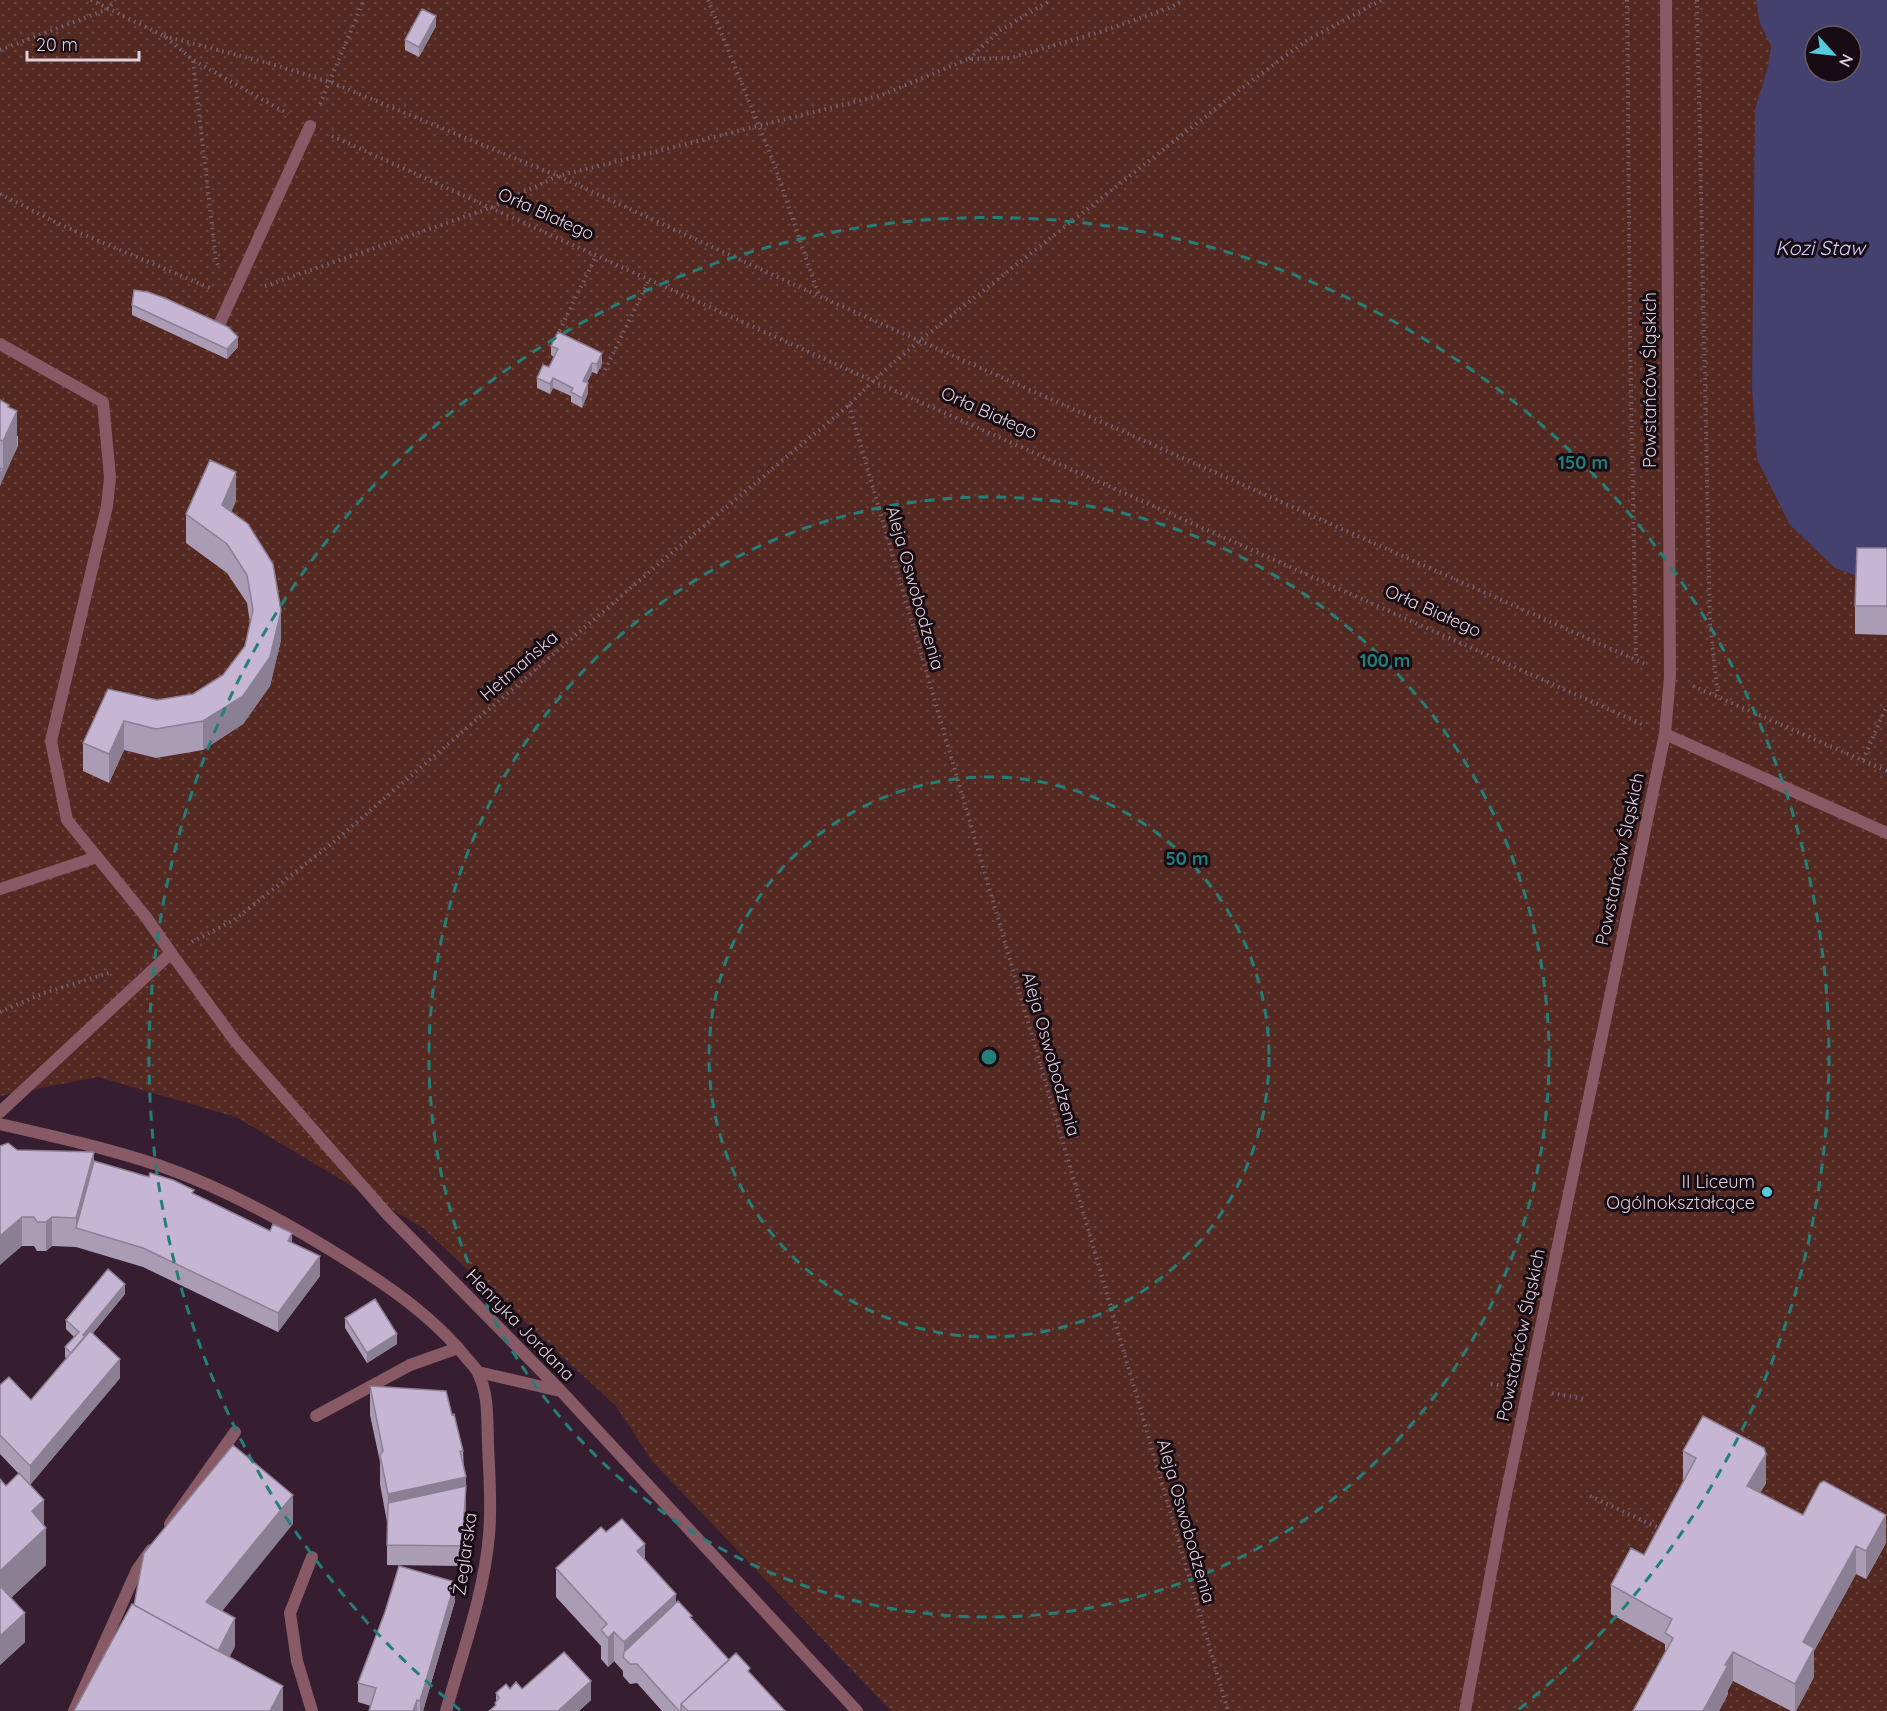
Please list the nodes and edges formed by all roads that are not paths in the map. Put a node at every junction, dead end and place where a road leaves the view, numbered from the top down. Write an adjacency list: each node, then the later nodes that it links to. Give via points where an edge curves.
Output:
1 (1666, 0): 5 (street, Powstańców Śląskich, via 1670,676)
2 (310, 126): 4 (street)
3 (0, 344): 7 (street, Henryka Jordana, via 103,402 110,477 107,506 51,741 68,820)
4 (210, 345)
5 (1665, 734): 6 (street); 22 (street, Powstańców Śląskich, via 1504,1504)
6 (1887, 832)
7 (97, 857): 8 (street); 9 (street, Henryka Jordana)
8 (0, 889)
9 (171, 953): 10 (street); 14 (street, Henryka Jordana, via 235,1041 379,1206)
10 (0, 1113)
11 (0, 1124): 12 (street, via 160,1166 260,1210 406,1299)
12 (458, 1348): 13 (street); 15 (street, via 410,1365)
13 (478, 1372): 14 (street); 20 (street, Żeglarska, via 486,1398 489,1534 474,1614)
14 (561, 1391): 21 (street, Henryka Jordana)
15 (316, 1416)
16 (235, 1432): 18 (street, via 137,1570)
17 (312, 1557): 19 (street, via 290,1613 297,1661)
18 (74, 1711)
19 (312, 1711)
20 (446, 1711)
21 (857, 1711)
22 (1465, 1711)

